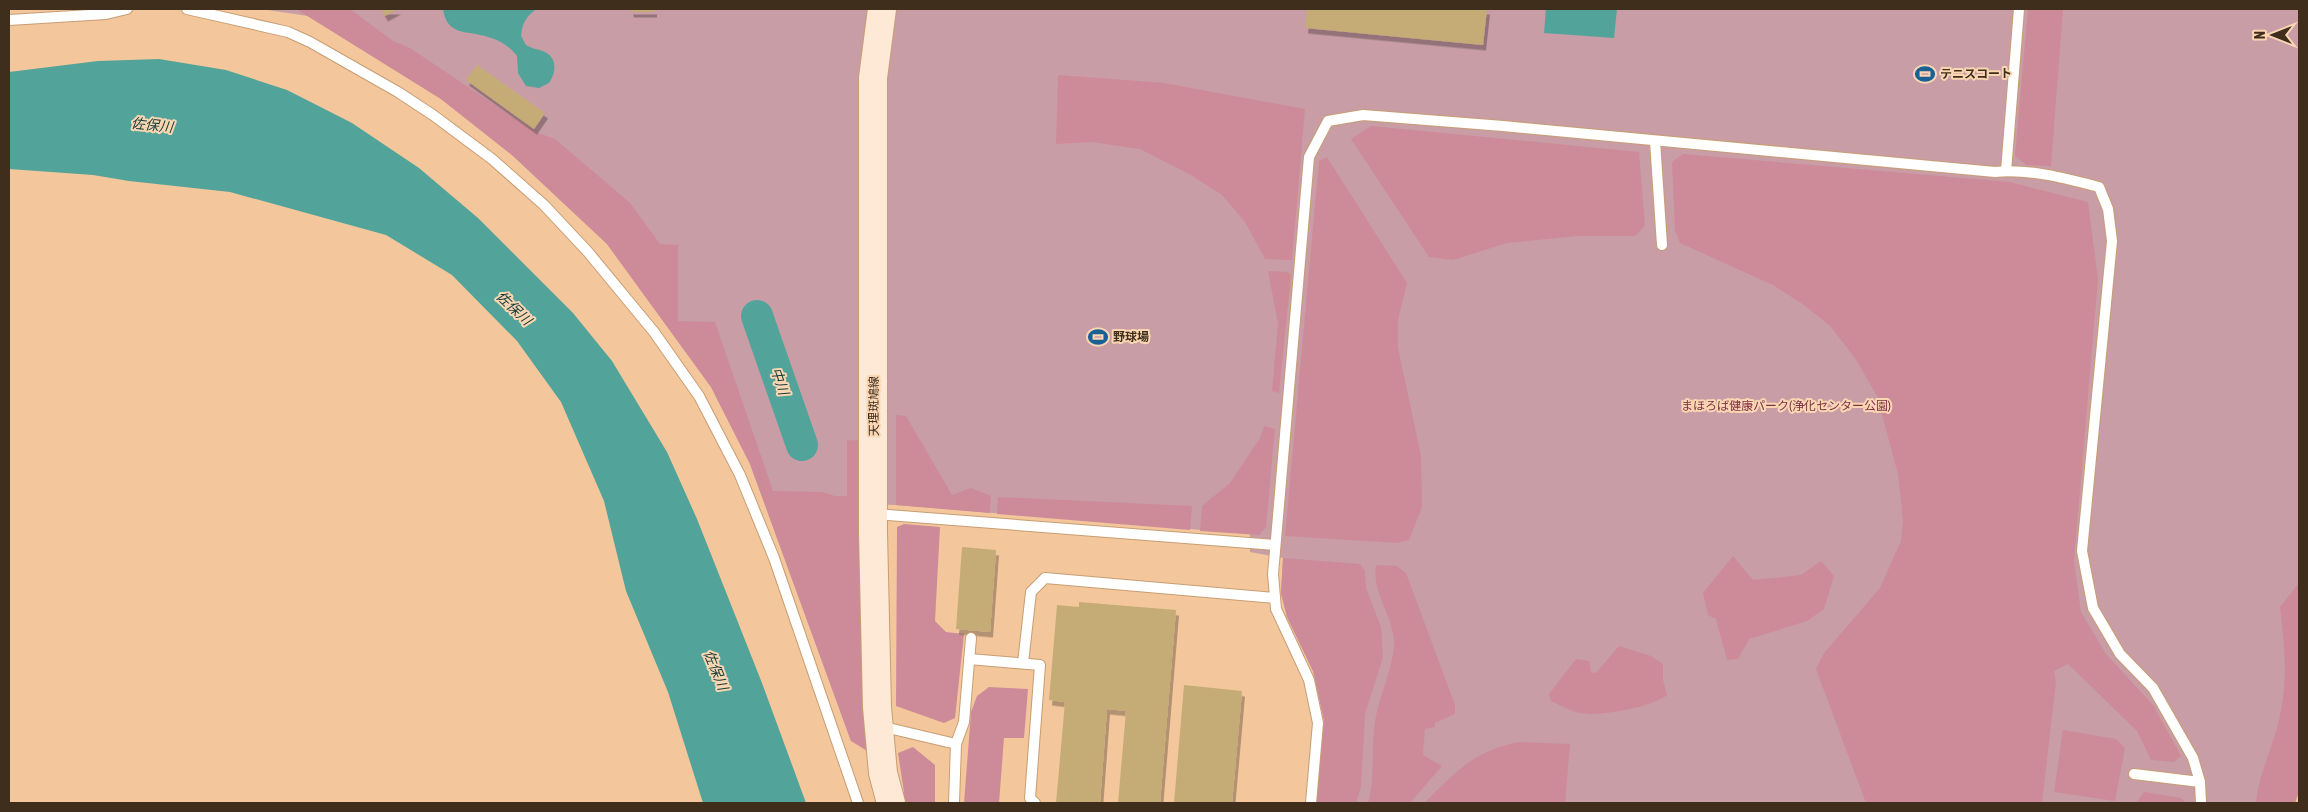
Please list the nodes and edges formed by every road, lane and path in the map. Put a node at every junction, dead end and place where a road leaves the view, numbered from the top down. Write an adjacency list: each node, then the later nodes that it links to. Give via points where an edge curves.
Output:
1 (127, 9): 5 (lane, via 106,14)
2 (187, 9): 19 (lane, via 288,32 398,92 492,159 544,205 588,252 654,332 699,396 740,475 774,558)
3 (882, 9): 9 (main road, 天理斑鳩線, via 873,78)
4 (2019, 9): 7 (lane)
5 (9, 20)
6 (1655, 141): 7 (lane); 8 (lane); 10 (lane, via 1363,115 1328,121 1309,158)
7 (2006, 171): 18 (lane, via 2064,178 2099,187 2108,209 2112,241 2082,551 2092,608 2120,654 2152,688 2193,758)
8 (1662, 245)
9 (873, 514): 10 (lane); 15 (main road, 天理斑鳩線)
10 (1275, 545): 11 (lane)
11 (1275, 598): 14 (lane, via 1045,578 1031,592); 23 (lane, via 1276,609 1309,680 1318,723)
12 (971, 638): 13 (lane)
13 (969, 659): 14 (lane); 16 (lane, via 964,722)
14 (1023, 664): 22 (lane, via 1040,665 1030,798)
15 (879, 726): 16 (lane); 20 (main road, 天理斑鳩線, via 883,773)
16 (956, 744): 21 (lane)
17 (2134, 774): 18 (lane)
18 (2200, 782): 24 (lane)
19 (858, 803)
20 (891, 803)
21 (954, 803)
22 (1035, 803)
23 (1311, 803)
24 (2201, 803)

